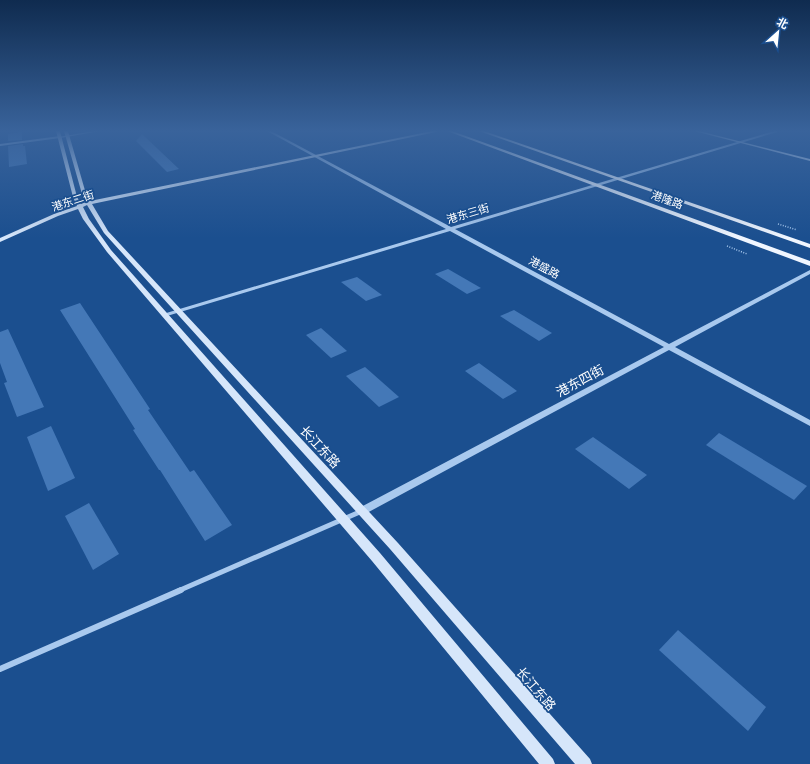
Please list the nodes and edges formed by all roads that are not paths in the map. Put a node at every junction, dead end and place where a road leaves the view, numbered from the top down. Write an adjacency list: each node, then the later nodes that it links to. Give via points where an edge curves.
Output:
1 (69, 167): 9 (main road, 长江东路, via 75,197)
2 (264, 167): 9 (main road, 港东二街)
3 (334, 167): 10 (street, 港盛路)
4 (546, 167): 8 (main road, 港隆路)
5 (585, 167): 7 (main road, 港隆路)
6 (656, 167): 7 (street, 港东三街)
7 (618, 178): 8 (street, 港东三街); 12 (main road, 港隆路)
8 (596, 185): 10 (street, 港东三街); 13 (main road, 港隆路)
9 (85, 205): 11 (main road, 港东二街); 15 (main road, 长江东路, via 106,232); 16 (main road, 长江东路, via 90,224 109,251)
10 (450, 229): 15 (street, 港东三街); 17 (street, 港盛路)
11 (0, 240)
12 (810, 246)
13 (810, 264)
14 (810, 272): 17 (street, 港东四街)
15 (178, 311): 16 (street, 港东三街); 19 (main road, 长江东路)
16 (165, 315): 20 (main road, 长江东路)
17 (670, 347): 18 (street, 港盛路); 19 (street, 港东四街)
18 (810, 423)
19 (362, 511): 20 (street); 23 (main road, 长江东路)
20 (343, 519): 21 (street); 22 (main road, 长江东路)
21 (0, 669)
22 (548, 764)
23 (585, 764)

